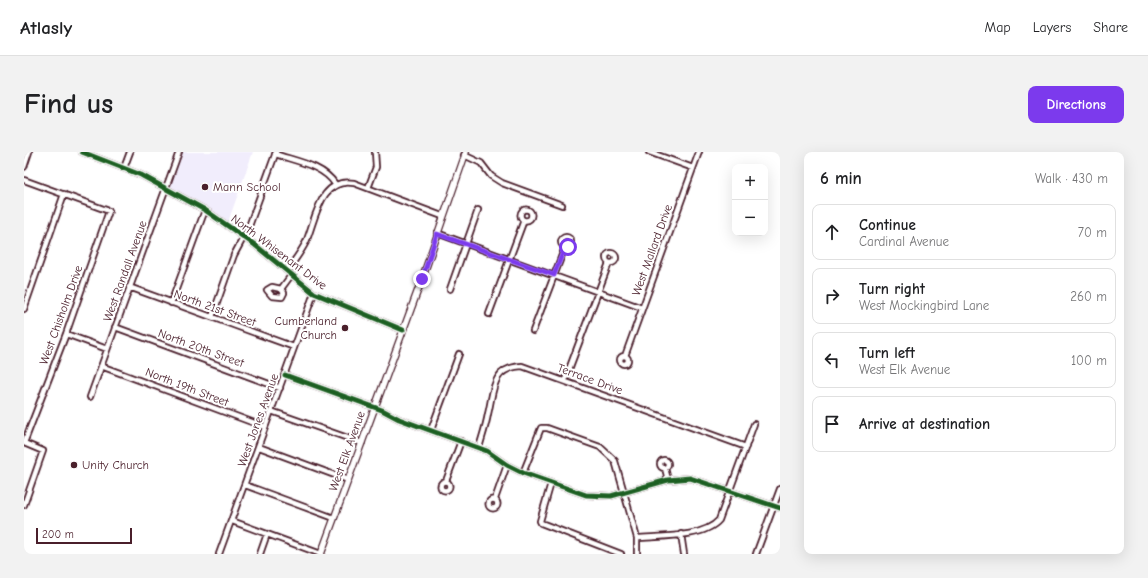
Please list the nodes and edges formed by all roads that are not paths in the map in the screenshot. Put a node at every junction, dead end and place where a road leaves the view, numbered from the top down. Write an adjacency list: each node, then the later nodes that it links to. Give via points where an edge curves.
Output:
1 (29, 152): 10 (street)
2 (82, 152): 11 (street, North Whisenant Drive)
3 (130, 152): 11 (street)
4 (178, 152): 15 (street, West Randall Avenue)
5 (375, 152): 16 (street, via 376,167)
6 (649, 152): 12 (street)
7 (699, 152): 12 (street, West Mallard Drive)
8 (276, 153): 14 (street, via 319,169 331,178); 24 (street)
9 (465, 154): 18 (street, via 481,163 502,183); 21 (main road, West Elk Avenue)
10 (24, 167)
11 (124, 168): 15 (street, North Whisenant Drive)
12 (693, 168): 38 (street, West Mallard Drive)
13 (24, 180): 17 (street)
14 (334, 184): 16 (street, via 348,182); 29 (street, via 322,199 306,242)
15 (166, 188): 19 (street, North Whisenant Drive); 32 (street, West Randall Avenue)
16 (368, 188): 21 (street)
17 (64, 194): 39 (street); 45 (street, West Chisholm Drive, via 109,211)
18 (562, 205)
19 (205, 210): 24 (street, North Whisenant Drive); 37 (street)
20 (478, 210): 25 (street)
21 (442, 216): 23 (main road, West Elk Avenue)
22 (524, 220): 27 (street)
23 (437, 234): 25 (street); 43 (main road, West Elk Avenue)
24 (244, 238): 29 (street, North Whisenant Drive); 41 (street, via 234,255)
25 (467, 244): 27 (street); 34 (street)
26 (565, 247): 31 (street)
27 (510, 260): 31 (street); 40 (street)
28 (609, 263): 35 (street)
29 (287, 271): 30 (street, North Whisenant Drive)
30 (292, 274): 33 (street); 36 (street, North Whisenant Drive)
31 (554, 275): 35 (street); 44 (street)
32 (129, 287): 37 (street, North 21st Street); 42 (street, West Randall Avenue)
33 (280, 289)
34 (450, 289)
35 (599, 291): 38 (street); 52 (street)
36 (314, 293): 43 (street, North Whisenant Drive); 46 (street, West Jones Avenue)
37 (170, 303): 41 (street, North 21st Street)
38 (642, 308): 49 (street, West Mallard Drive)
39 (24, 309)
40 (489, 314)
41 (212, 317): 46 (street, North 21st Street)
42 (115, 327): 47 (street, West Randall Avenue); 53 (street, North 20th Street)
43 (403, 330): 55 (main road, West Elk Avenue)
44 (533, 331)
45 (66, 334): 47 (street); 61 (street, West Chisholm Drive)
46 (294, 347): 51 (street, West Jones Avenue)
47 (107, 349): 50 (street, West Randall Avenue)
48 (459, 354): 59 (street)
49 (625, 356)
50 (102, 366): 54 (street, West Randall Avenue); 58 (street, North 19th Street)
51 (285, 375): 53 (street, West Jones Avenue); 55 (street)
52 (565, 380): 63 (street, Terrace Drive); 65 (street, Terrace Drive, via 522,366 509,368 503,372 494,384)
53 (280, 388): 56 (street, West Jones Avenue)
54 (90, 397)
55 (375, 408): 59 (street); 62 (main road, West Elk Avenue)
56 (272, 411): 58 (street, West Jones Avenue); 62 (street)
57 (754, 424): 63 (street)
58 (265, 427): 64 (street, West Jones Avenue)
59 (431, 430): 60 (street)
60 (461, 441): 65 (street); 71 (street)
61 (24, 443): 75 (street, West Chisholm Drive, via 43,451)
62 (362, 443): 69 (main road, West Elk Avenue)
63 (746, 446): 76 (street)
64 (258, 447): 69 (street); 73 (street, West Jones Avenue)
65 (479, 448): 66 (street)
66 (507, 465): 68 (street); 79 (street)
67 (666, 468): 70 (street)
68 (523, 473): 72 (street); 78 (street, via 538,432 541,428 547,428 600,447 610,454 615,461)
69 (348, 480): 83 (main road, West Elk Avenue)
70 (668, 480): 76 (street, via 690,478); 78 (street)
71 (446, 481)
72 (552, 483): 78 (street, via 600,497); 91 (street, via 541,523)
73 (245, 485): 83 (street); 84 (street, West Jones Avenue)
74 (25, 486): 75 (street)
75 (30, 488): 80 (street, West Chisholm Drive)
76 (731, 490): 81 (street); 86 (street, via 715,526 703,531)
77 (780, 490): 81 (street)
78 (625, 493): 87 (street)
79 (495, 500)
80 (24, 505)
81 (774, 506): 82 (street); 94 (street)
82 (780, 508)
83 (334, 518): 90 (main road, West Elk Avenue)
84 (232, 521): 85 (street); 88 (street, West Jones Avenue)
85 (267, 534): 89 (street); 90 (street)
86 (681, 534): 87 (street); 93 (street)
87 (637, 538): 92 (street)
88 (220, 554)
89 (260, 554)
90 (321, 554)
91 (621, 554)
92 (637, 554)
93 (684, 554)
94 (756, 554)

